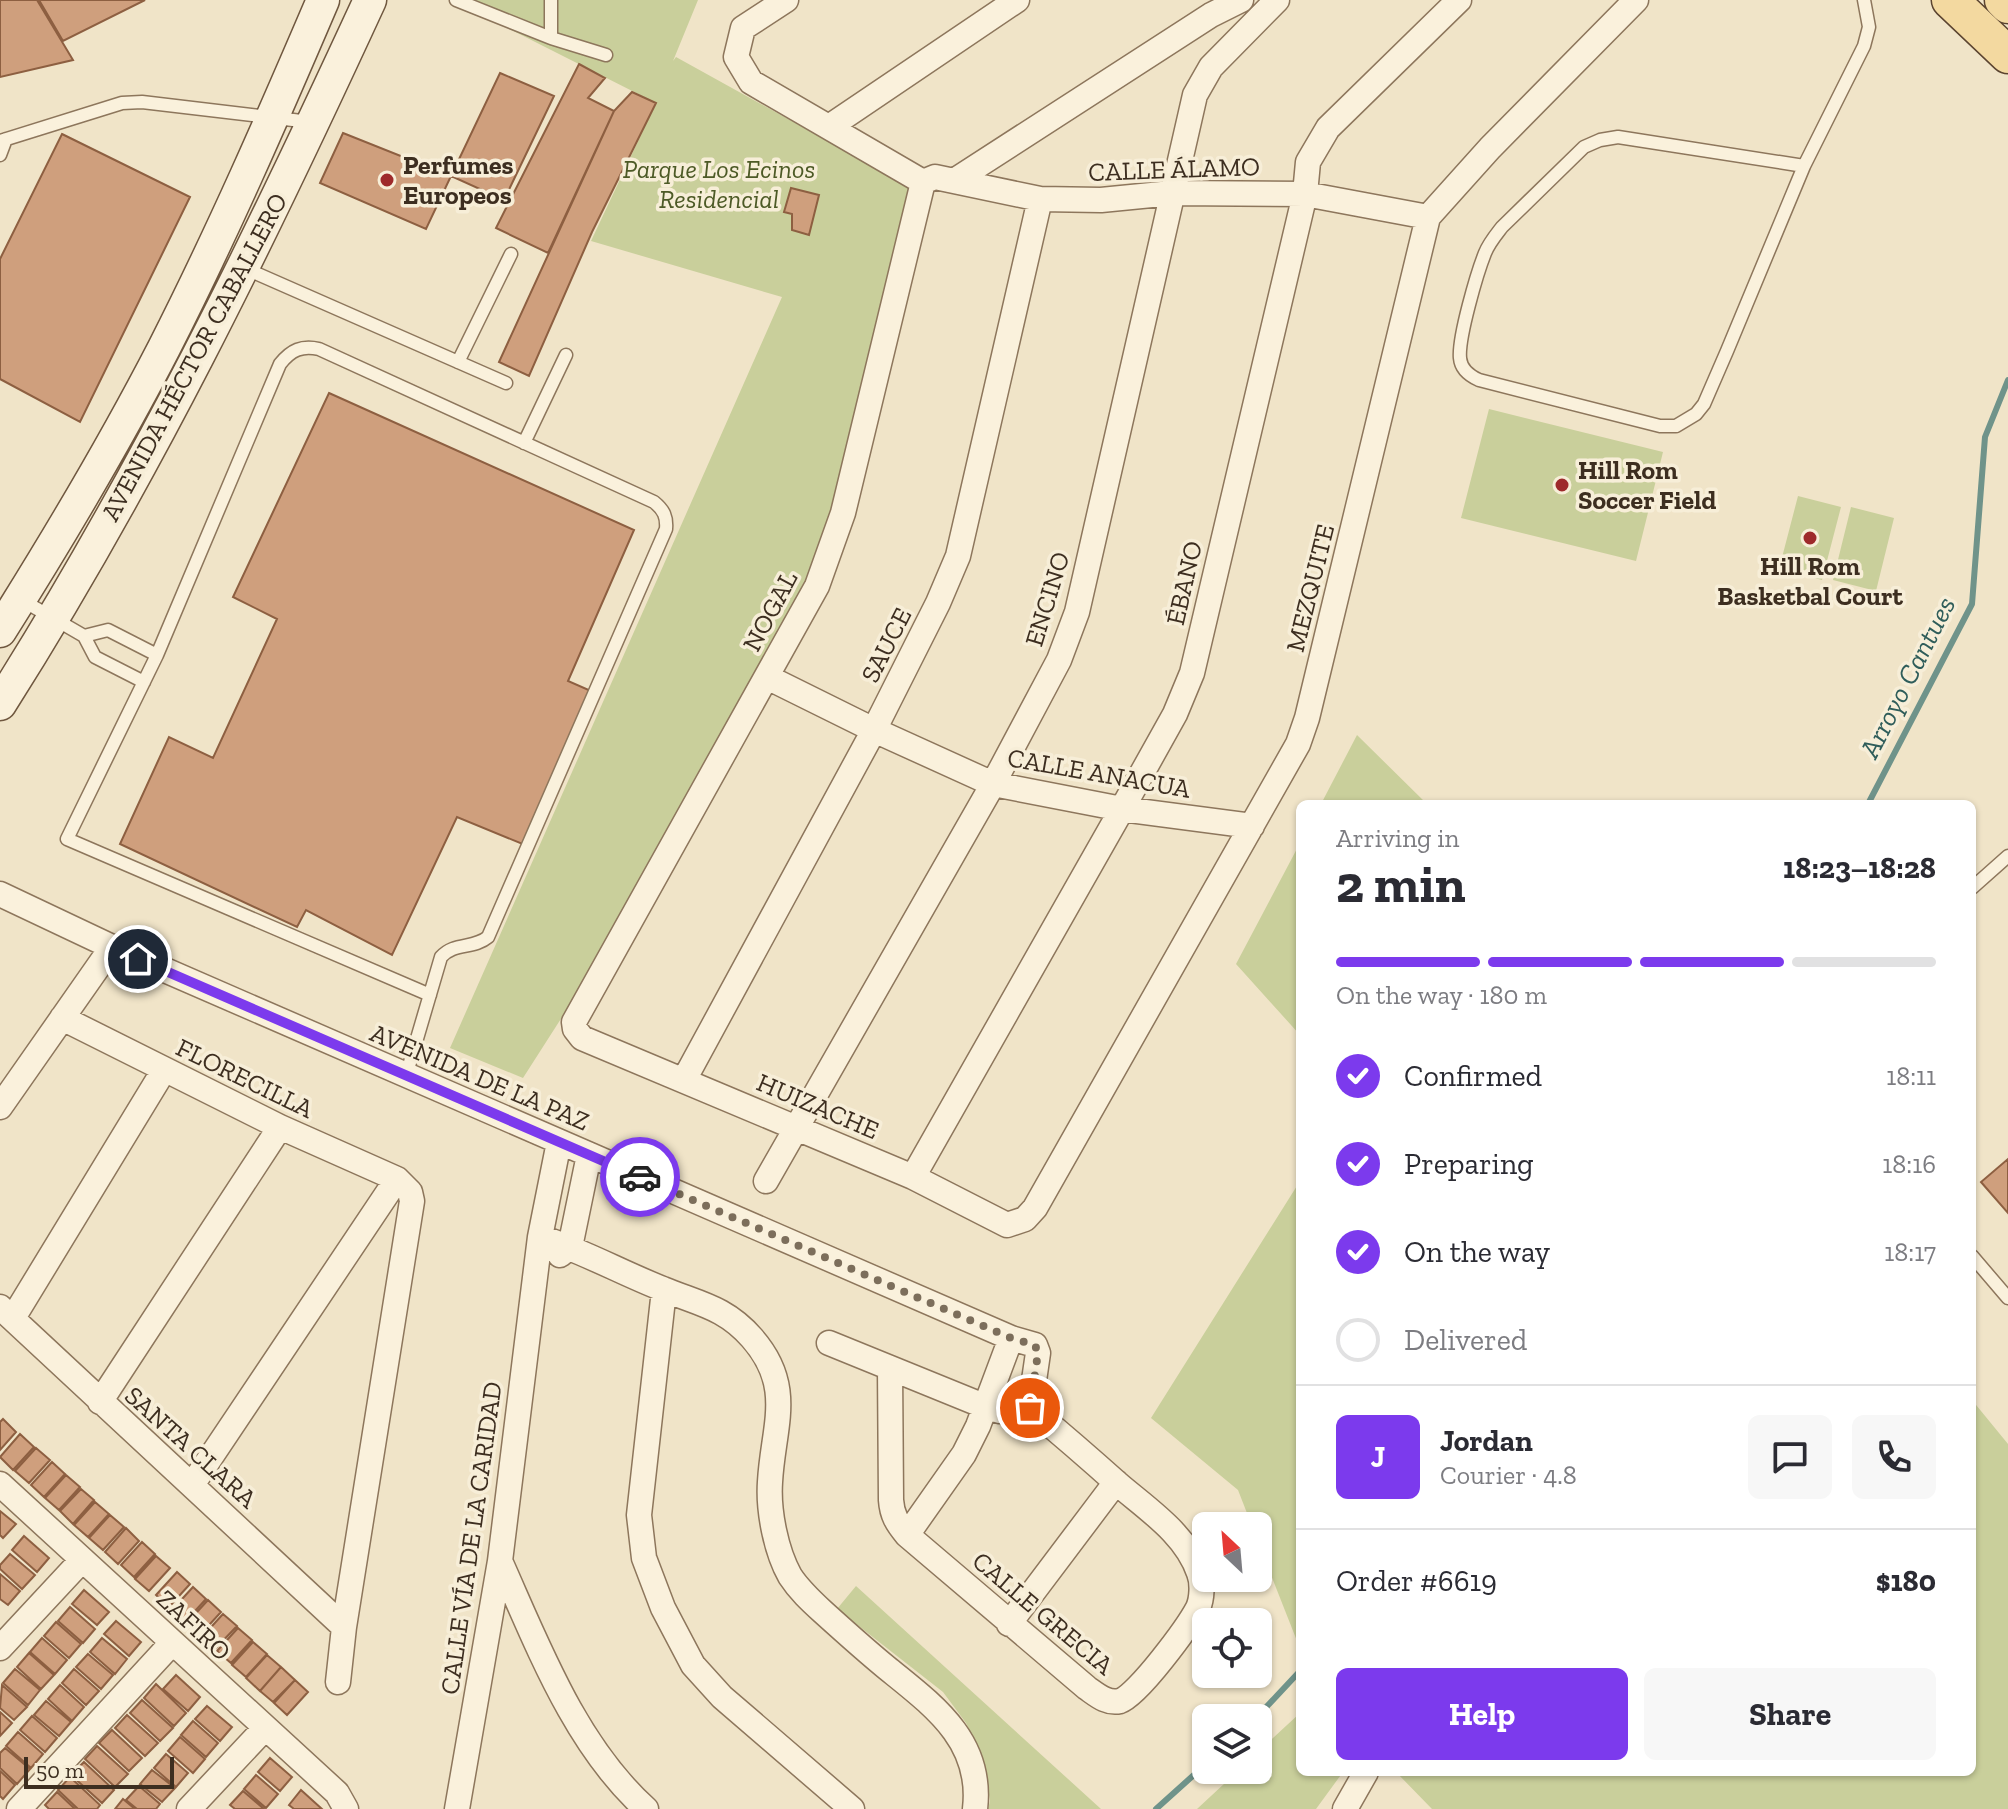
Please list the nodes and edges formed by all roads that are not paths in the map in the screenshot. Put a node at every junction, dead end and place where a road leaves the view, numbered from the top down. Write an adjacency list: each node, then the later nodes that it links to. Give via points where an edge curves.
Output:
1 (323, 0): 18 (main road, AVENIDA HÉCTOR CABALLERO)
2 (370, 0): 19 (main road, AVENIDA HÉCTOR CABALLERO)
3 (456, 0): 15 (lane)
4 (551, 0): 15 (lane)
5 (786, 0): 20 (street, via 743,28 736,57 751,82)
6 (1017, 0): 20 (street)
7 (1241, 0): 24 (street)
8 (1277, 0): 26 (street, ENCINO, via 1202,79)
9 (1459, 0): 27 (street, ÉBANO, via 1328,128 1308,162)
10 (1636, 0): 29 (street, MEZQUITE)
11 (1864, 0): 23 (lane, via 1869,27 1864,46)
12 (1950, 0): 17 (main road)
13 (2003, 0): 14 (main road)
14 (2008, 5)
15 (551, 38): 16 (lane)
16 (606, 55)
17 (2008, 55)
18 (273, 119): 19 (lane); 21 (lane, via 122,103); 36 (main road, AVENIDA HÉCTOR CABALLERO, via 165,346)
19 (313, 123): 31 (main road, AVENIDA HÉCTOR CABALLERO)
20 (829, 127): 25 (street)
21 (3, 140): 22 (lane)
22 (0, 155)
23 (1804, 166): 23 (lane, via 1631,138 1584,147 1490,242 1463,333 1463,367 1479,380 1647,424 1676,426 1687,421 1704,404)
24 (954, 181): 25 (street, CALLE ÁLAMO, via 935,177); 28 (street, CALLE ÁLAMO)
25 (923, 182): 41 (street, NOGAL, via 843,513 817,586)
26 (1172, 193): 27 (street, CALLE ÁLAMO); 28 (street, CALLE ÁLAMO); 45 (street, ENCINO, via 1077,612 1059,660)
27 (1305, 194): 29 (street, CALLE ÁLAMO); 46 (street, ÉBANO, via 1192,673)
28 (1040, 199): 44 (street, SAUCE, via 958,556)
29 (1428, 217): 47 (street, MEZQUITE, via 1307,718)
30 (511, 254): 33 (lane)
31 (244, 268): 33 (lane); 37 (main road, AVENIDA HÉCTOR CABALLERO, via 178,398)
32 (566, 355): 35 (lane)
33 (458, 362): 34 (lane)
34 (506, 383)
35 (524, 443): 40 (lane, via 319,349 298,348 280,364); 52 (lane, via 654,502 664,512 666,529 488,937 445,952)
36 (20, 599): 37 (lane); 38 (main road, AVENIDA HÉCTOR CABALLERO)
37 (53, 619): 39 (lane); 43 (main road, AVENIDA HÉCTOR CABALLERO)
38 (0, 631)
39 (84, 636): 40 (lane, via 108,630); 42 (lane, via 95,657)
40 (157, 655): 42 (lane)
41 (767, 677): 44 (street, CALLE ANACUA); 54 (street, NOGAL, via 576,1016)
42 (144, 682): 52 (lane, via 67,839)
43 (0, 704)
44 (874, 730): 45 (street, CALLE ANACUA); 57 (street, SAUCE)
45 (993, 784): 46 (street, CALLE ANACUA); 60 (street, ENCINO)
46 (1122, 809): 47 (street, CALLE ANACUA); 63 (street, ÉBANO)
47 (1252, 826): 66 (street, MEZQUITE)
48 (2008, 856): 49 (lane)
49 (1976, 884)
50 (0, 894): 51 (street, AVENIDA DE LA PAZ)
51 (112, 947): 53 (street); 56 (street, AVENIDA DE LA PAZ)
52 (430, 995): 56 (lane)
53 (62, 1018): 55 (street, FLORECILLA); 58 (street)
54 (575, 1029): 57 (street, HUIZACHE, via 582,1038)
55 (164, 1070): 59 (street, FLORECILLA); 73 (street)
56 (406, 1076): 61 (street, AVENIDA DE LA PAZ)
57 (684, 1080): 60 (street, HUIZACHE)
58 (0, 1107)
59 (280, 1127): 65 (street, FLORECILLA); 77 (street)
60 (797, 1128): 63 (street, HUIZACHE); 64 (street, ENCINO)
61 (559, 1142): 62 (street, AVENIDA DE LA PAZ); 67 (street, CALLE VÍA DE LA CARIDAD)
62 (589, 1155): 68 (street); 74 (street, AVENIDA DE LA PAZ)
63 (913, 1177): 66 (street, HUIZACHE, via 1007,1225 1025,1219)
64 (766, 1181)
65 (401, 1182): 82 (street); 87 (street, via 412,1201)
66 (1035, 1208)
67 (540, 1237): 68 (street); 70 (street, CALLE VÍA DE LA CARIDAD)
68 (570, 1247): 70 (street); 71 (street)
69 (1976, 1261): 72 (lane)
70 (536, 1274): 85 (street, CALLE VÍA DE LA CARIDAD)
71 (664, 1290): 99 (street, via 639,1515 644,1558 693,1665 722,1697); 100 (street, via 724,1312 767,1356 779,1397 772,1515 790,1576 830,1619 942,1713 975,1772)
72 (2008, 1298)
73 (7, 1312): 77 (street, SANTA CLARA)
74 (1021, 1340): 78 (street); 79 (street, via 1035,1345 1038,1353)
75 (829, 1343): 76 (street)
76 (890, 1368): 78 (street); 83 (street, CALLE GRECIA, via 892,1511)
77 (100, 1402): 82 (street, SANTA CLARA)
78 (984, 1406): 79 (street, via 1000,1411); 83 (street, via 964,1454)
79 (1030, 1408): 80 (street, CALLE GRECIA)
80 (1116, 1482): 86 (street); 86 (street, CALLE GRECIA, via 1181,1541 1199,1572 1199,1606 1170,1648 1139,1687 1111,1702)
81 (0, 1484): 84 (street, ZAFIRO)
82 (192, 1485): 87 (street, SANTA CLARA)
83 (907, 1535): 86 (street, CALLE GRECIA)
84 (82, 1560): 88 (street, ZAFIRO); 89 (street)
85 (500, 1561): 93 (street, CALLE VÍA DE LA CARIDAD); 98 (street, via 571,1709 601,1758)
86 (1009, 1624)
87 (344, 1627): 90 (street)
88 (172, 1643): 91 (street, ZAFIRO); 94 (street)
89 (0, 1648)
90 (338, 1682)
91 (265, 1728): 95 (street); 96 (street, ZAFIRO, via 337,1793)
92 (1364, 1776): 101 (street)
93 (458, 1800): 97 (street)
94 (19, 1809)
95 (189, 1809)
96 (346, 1809)
97 (476, 1809)
98 (646, 1809)
99 (852, 1809)
100 (975, 1809)
101 (1345, 1809)

